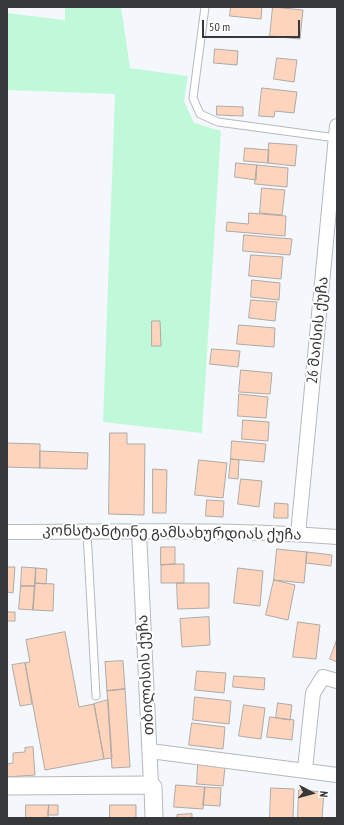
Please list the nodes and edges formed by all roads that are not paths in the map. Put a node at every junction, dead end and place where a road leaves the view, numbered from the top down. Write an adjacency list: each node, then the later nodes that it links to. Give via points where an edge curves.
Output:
1 (205, 7): 2 (lane, via 193,98 200,114 218,122)
2 (337, 132): 6 (street, 26 მაისის ქუჩა)
3 (139, 531): 5 (street, კონსტანტინე გამსახურდიას ქუჩა); 6 (street, კონსტანტინე გამსახურდიას ქუჩა); 10 (street, თბილისის ქუჩა)
4 (7, 532): 5 (street, კონსტანტინე გამსახურდიას ქუჩა)
5 (87, 532): 9 (lane)
6 (298, 534): 7 (street, კონსტანტინე გამსახურდიას ქუჩა)
7 (337, 537)
8 (337, 681): 11 (street, via 323,677 313,693)
9 (96, 696)
10 (150, 751): 11 (street); 13 (street, თბილისის ქუჩა)
11 (305, 770): 12 (street)
12 (337, 775)
13 (151, 785): 14 (street); 15 (street, თბილისის ქუჩა)
14 (7, 786)
15 (154, 818)

